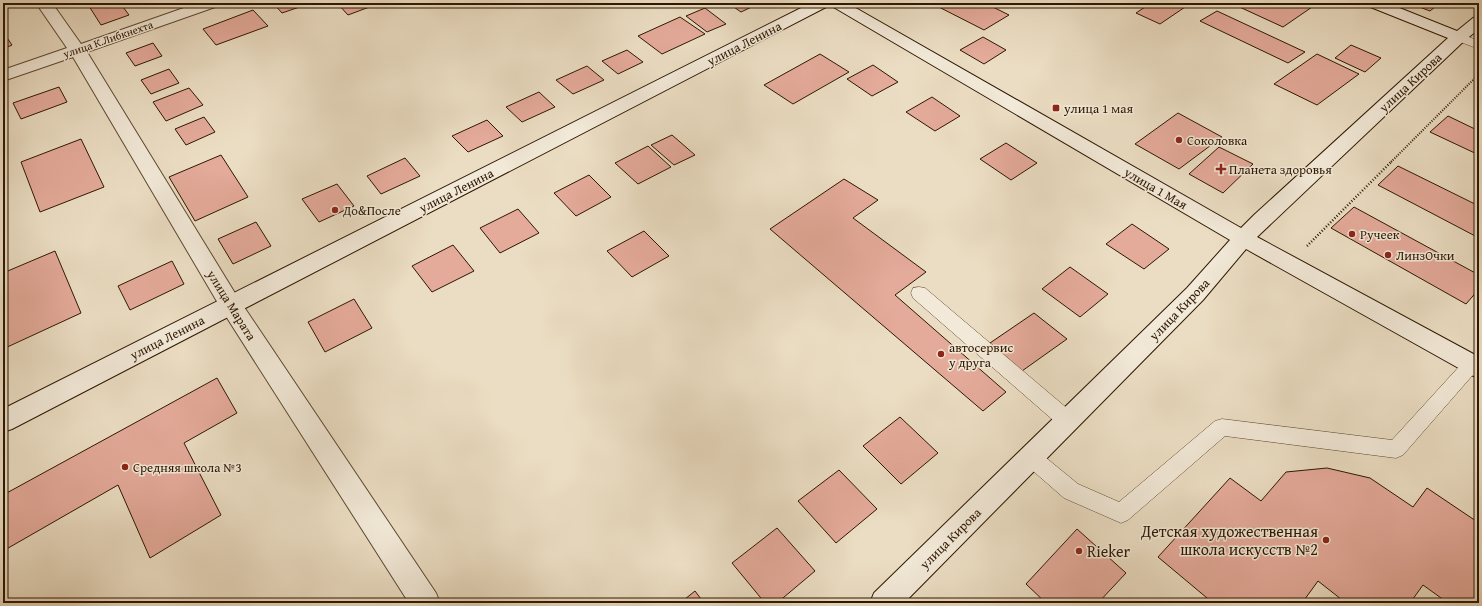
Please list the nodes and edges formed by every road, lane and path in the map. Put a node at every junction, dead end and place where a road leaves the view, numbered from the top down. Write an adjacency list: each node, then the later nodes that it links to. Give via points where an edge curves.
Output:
1 (44, 3): 9 (main road, улица Марата)
2 (213, 3): 9 (main road, улица К.Либкнехта)
3 (823, 3): 15 (main road, улица Ленина)
4 (836, 3): 12 (main road, улица 1 Мая)
5 (1373, 3): 7 (main road)
6 (1479, 21): 7 (main road, улица Кирова)
7 (1459, 37): 8 (lane); 12 (main road, улица Кирова, via 1261,220)
8 (1479, 45)
9 (77, 50): 11 (main road, улица К.Либкнехта); 15 (main road, улица Марата)
10 (1479, 74): 13 (path)
11 (3, 76)
12 (1244, 239): 16 (main road, улица 1 Мая); 18 (main road, улица Кирова, via 1195,294)
13 (1307, 247)
14 (919, 293): 18 (lane)
15 (230, 304): 17 (main road, улица Ленина); 20 (main road, улица Марата)
16 (1476, 366): 19 (lane, via 1396,449 1222,427 1121,513 1071,491)
17 (3, 421)
18 (1068, 421): 19 (main road, улица Кирова)
19 (1032, 458): 21 (main road, улица Кирова)
20 (426, 603)
21 (884, 603)

